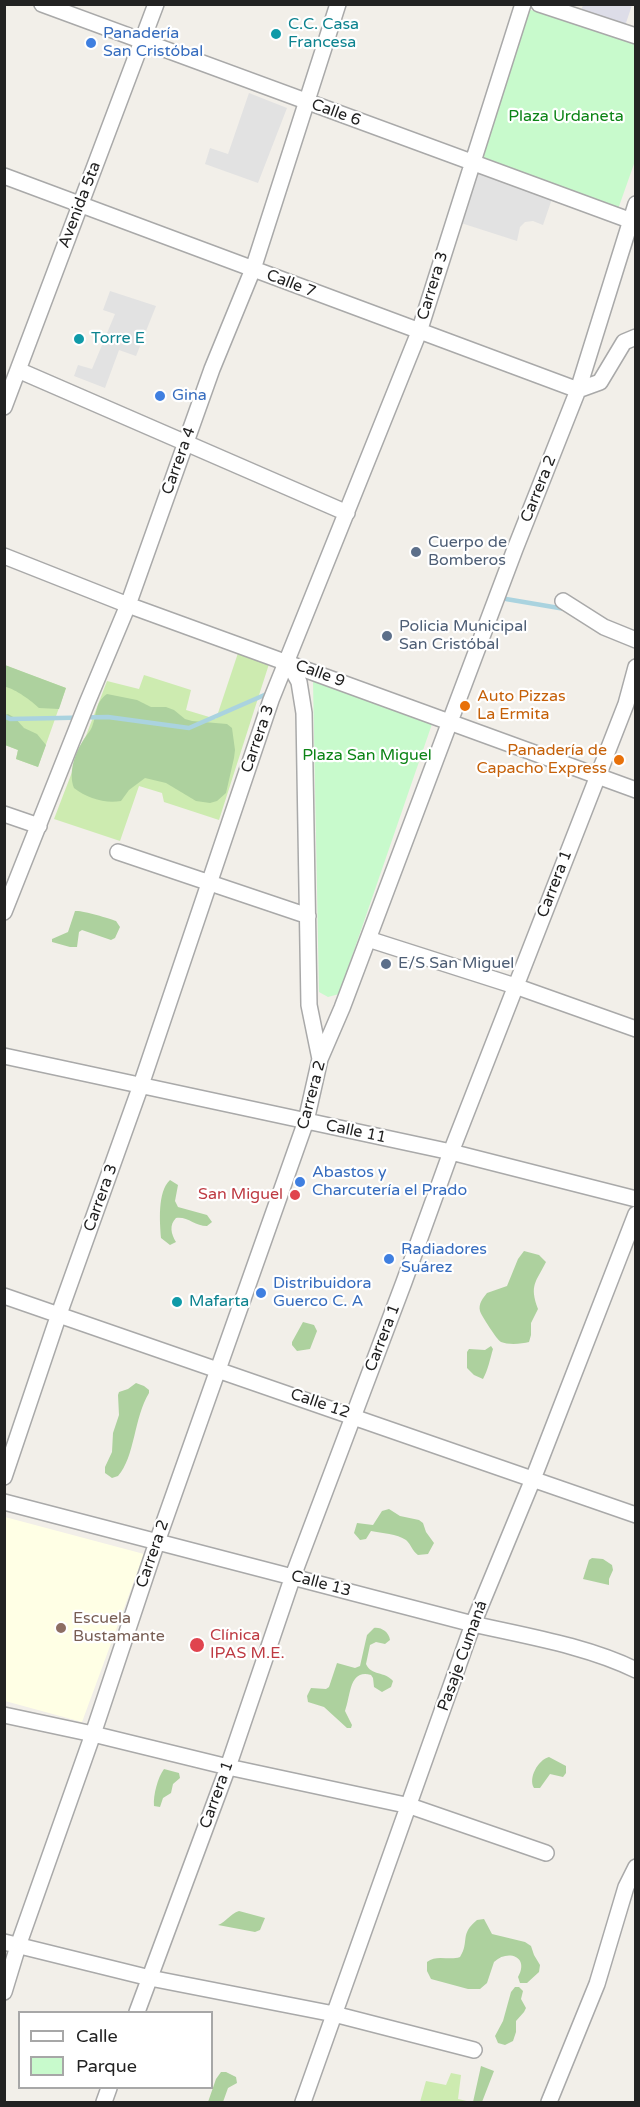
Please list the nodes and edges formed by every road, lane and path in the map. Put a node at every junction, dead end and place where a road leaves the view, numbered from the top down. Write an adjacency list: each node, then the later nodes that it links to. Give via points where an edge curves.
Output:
1 (42, 4): 7 (street, Calle 6)
2 (156, 4): 7 (street, Avenida 5ta)
3 (338, 4): 8 (street, Carrera 4)
4 (523, 4): 9 (street, Carrera 3)
5 (539, 4): 6 (street)
6 (636, 36)
7 (143, 41): 8 (street, Calle 6); 12 (street, Avenida 5ta)
8 (307, 102): 9 (street, Calle 6); 14 (street, Carrera 4)
9 (471, 163): 13 (street, Calle 6); 15 (street, Carrera 3)
10 (4, 176): 12 (street, Calle 7)
11 (636, 204): 13 (street, Carrera 2)
12 (80, 206): 14 (street, Calle 7); 17 (street, Avenida 5ta)
13 (630, 220): 18 (street, Carrera 2)
14 (252, 269): 15 (street, Calle 7); 20 (street, Carrera 4)
15 (419, 332): 18 (street, Calle 7); 21 (street, Carrera 3)
16 (636, 337): 18 (street, via 624,342 600,382)
17 (18, 370): 19 (street, Avenida 5ta); 20 (street)
18 (578, 390): 29 (street, Carrera 2)
19 (4, 407)
20 (185, 443): 21 (street); 24 (street, Carrera 4)
21 (346, 513): 26 (street, Carrera 3)
22 (4, 556): 24 (street, Calle 9)
23 (562, 601): 25 (street, via 604,627)
24 (128, 605): 26 (street, Calle 9); 33 (street, Carrera 4)
25 (636, 640)
26 (288, 662): 29 (street, Calle 9); 35 (street, Carrera 3, via 271,700); 37 (street, via 298,682 304,713)
27 (636, 667): 28 (street, Carrera 1)
28 (631, 702): 30 (street, Carrera 1)
29 (451, 722): 30 (street, Calle 9); 38 (street, Carrera 2)
30 (597, 776): 31 (street, Calle 9); 39 (street, Carrera 1)
31 (636, 790)
32 (4, 814): 33 (street)
33 (39, 826): 36 (street, Carrera 4)
34 (118, 852): 35 (street)
35 (210, 884): 37 (street); 45 (street, Carrera 3)
36 (4, 912)
37 (308, 916): 40 (street)
38 (368, 939): 39 (street); 41 (street, Carrera 2)
39 (515, 986): 42 (street); 47 (street, Carrera 1)
40 (309, 1005): 41 (street, via 322,1014); 44 (street)
41 (342, 1008): 44 (street, Carrera 2)
42 (636, 1029)
43 (4, 1056): 45 (street, Calle 11)
44 (320, 1059): 46 (street, Carrera 2)
45 (141, 1085): 46 (street, Calle 11); 51 (street, Carrera 3)
46 (306, 1121): 47 (street, Calle 11); 52 (street, Carrera 2)
47 (451, 1152): 48 (street, Calle 11); 53 (street, Carrera 1)
48 (636, 1199)
49 (636, 1214): 55 (street, Pasaje Cumaná)
50 (4, 1296): 51 (street, Calle 12)
51 (59, 1314): 52 (street, Calle 12); 54 (street, Carrera 3)
52 (217, 1368): 53 (street, Calle 12); 58 (street, Carrera 2)
53 (353, 1415): 55 (street, Calle 12); 59 (street, Carrera 1)
54 (4, 1477)
55 (533, 1479): 57 (street, Calle 12); 60 (street, Pasaje Cumaná)
56 (4, 1502): 58 (street, Calle 13)
57 (636, 1515)
58 (157, 1542): 59 (street, Calle 13); 63 (street, Carrera 2)
59 (292, 1576): 60 (street, Calle 13); 64 (street, Carrera 1)
60 (473, 1624): 61 (street, Calle 13, via 598,1655); 65 (street, Pasaje Cumaná)
61 (636, 1670)
62 (4, 1715): 63 (street)
63 (93, 1734): 64 (street); 69 (street, Carrera 2)
64 (228, 1767): 65 (street); 70 (street, Carrera 1)
65 (410, 1806): 66 (street); 73 (street, Pasaje Cumaná)
66 (546, 1853)
67 (636, 1867): 68 (street)
68 (631, 1889): 76 (street)
69 (11, 1944): 70 (street); 71 (street, Carrera 2)
70 (150, 1978): 72 (street, Carrera 1); 73 (street)
71 (4, 1992)
72 (138, 2011)
73 (334, 2014): 74 (street); 75 (street, Pasaje Cumaná)
74 (474, 2050)
75 (303, 2103)
76 (549, 2103)

